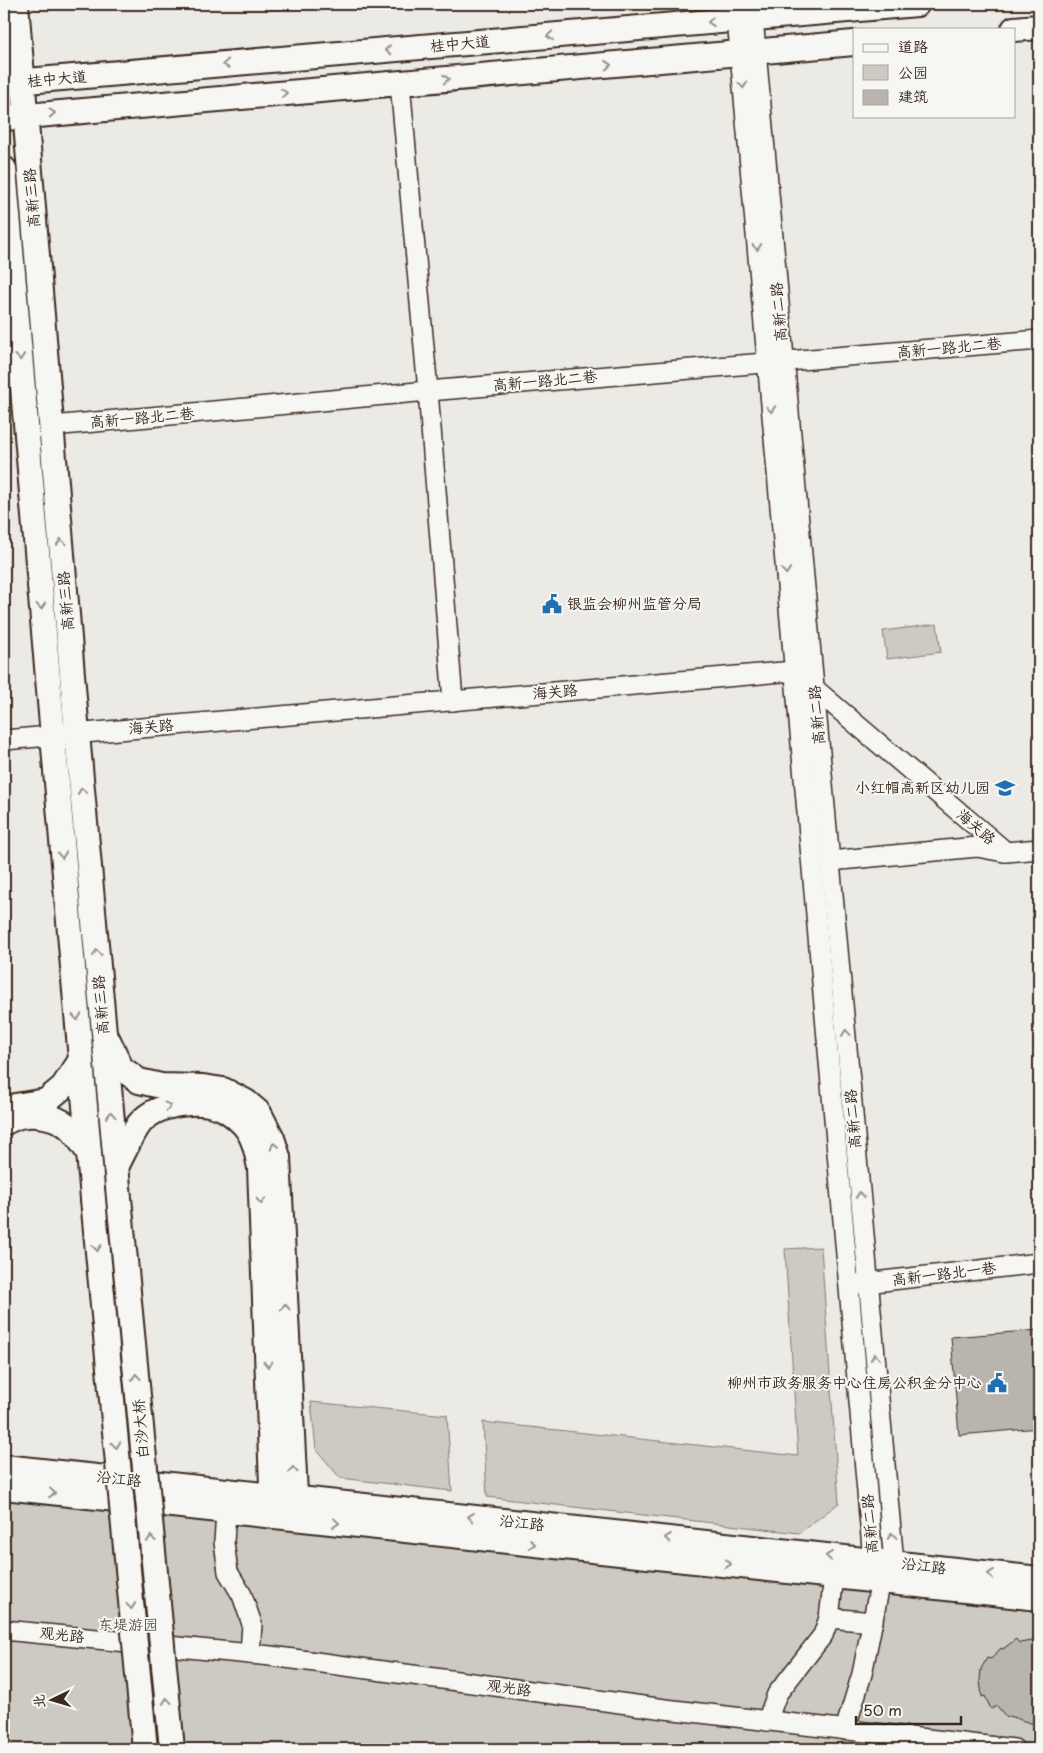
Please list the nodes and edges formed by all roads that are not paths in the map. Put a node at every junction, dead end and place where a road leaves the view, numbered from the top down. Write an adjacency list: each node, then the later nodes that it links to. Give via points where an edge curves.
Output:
1 (16, 4): 8 (main road, 高新三路)
2 (917, 4): 3 (main road, 桂中大道)
3 (745, 19): 7 (street, 高新二路); 8 (main road, 桂中大道, one-way to 8)
4 (1039, 27): 5 (main road)
5 (1016, 30)
6 (853, 44): 7 (main road)
7 (748, 53): 9 (main road, one-way to 7); 13 (street, 高新二路)
8 (13, 82): 10 (main road, 高新三路)
9 (400, 83): 10 (main road, one-way to 9); 14 (street)
10 (15, 117): 15 (main road, 高新三路)
11 (4, 169): 20 (main road, 高新三路, one-way to 20)
12 (1039, 340): 13 (street, 高新一路北二巷)
13 (776, 362): 14 (street, 高新一路北二巷); 16 (street, 高新二路, one-way to 16); 17 (street, 高新二路)
14 (428, 391): 15 (street, 高新一路北二巷); 18 (street)
15 (52, 426): 19 (main road, 高新三路, one-way to 15)
16 (794, 671): 17 (street, 海关路); 18 (street, 海关路); 35 (street, 高新二路)
17 (814, 689): 23 (street, 海关路); 24 (street, 高新二路)
18 (453, 701): 19 (street, 海关路)
19 (77, 734): 20 (street, 海关路); 25 (main road, 高新三路, one-way to 19)
20 (52, 736): 21 (street, 海关路); 26 (main road, 高新三路, one-way to 26)
21 (4, 740)
22 (1039, 849): 23 (street, 海关路)
23 (1006, 852): 24 (street, via 977,847)
24 (830, 866): 34 (street, 高新二路, one-way to 24)
25 (104, 1032): 30 (main road, 高新三路, one-way to 25); 38 (main road, one-way to 25, via 278,1157 272,1138 259,1114 246,1102 223,1090 161,1086 139,1081 121,1068)
26 (81, 1060): 27 (main road, via 62,1087 46,1101 18,1104); 29 (main road, 高新三路)
27 (4, 1110)
28 (4, 1122): 29 (main road, via 17,1116 53,1117 66,1123)
29 (88, 1153): 32 (main road, 高新三路)
30 (116, 1167): 31 (main road, 高新三路); 38 (main road, one-way to 38, via 140,1123 158,1109 177,1104 219,1107 242,1123 256,1144)
31 (119, 1198): 51 (main road, 白沙大桥, one-way to 31, bridge)
32 (93, 1200): 50 (main road, 白沙大桥, one-way to 50, bridge)
33 (1039, 1263): 34 (street, 高新一路北一巷)
34 (869, 1282): 35 (street, 高新一路北一巷); 40 (street, 高新二路, one-way to 34)
35 (849, 1284): 40 (street, 高新二路)
36 (4, 1467): 38 (main road, 沿江路)
37 (4, 1488): 39 (main road, 沿江路, one-way to 39)
38 (284, 1507): 39 (main road, 沿江路); 40 (main road, 沿江路, one-way to 38); 41 (main road, 沿江路, one-way to 41)
39 (226, 1512): 47 (street, via 224,1542 228,1572 242,1595 252,1624)
40 (883, 1568): 41 (main road, 沿江路); 42 (main road, 沿江路, one-way to 40); 43 (main road, 沿江路); 45 (street)
41 (834, 1576): 44 (street)
42 (1039, 1580)
43 (1039, 1598)
44 (829, 1618): 45 (street); 48 (street, via 823,1635 777,1694)
45 (873, 1622): 49 (street)
46 (4, 1630): 47 (street, 观光路)
47 (250, 1654): 48 (street, 观光路)
48 (767, 1721): 49 (street, 观光路)
49 (845, 1730): 52 (street, 观光路)
50 (145, 1749)
51 (172, 1749)
52 (1014, 1749)

